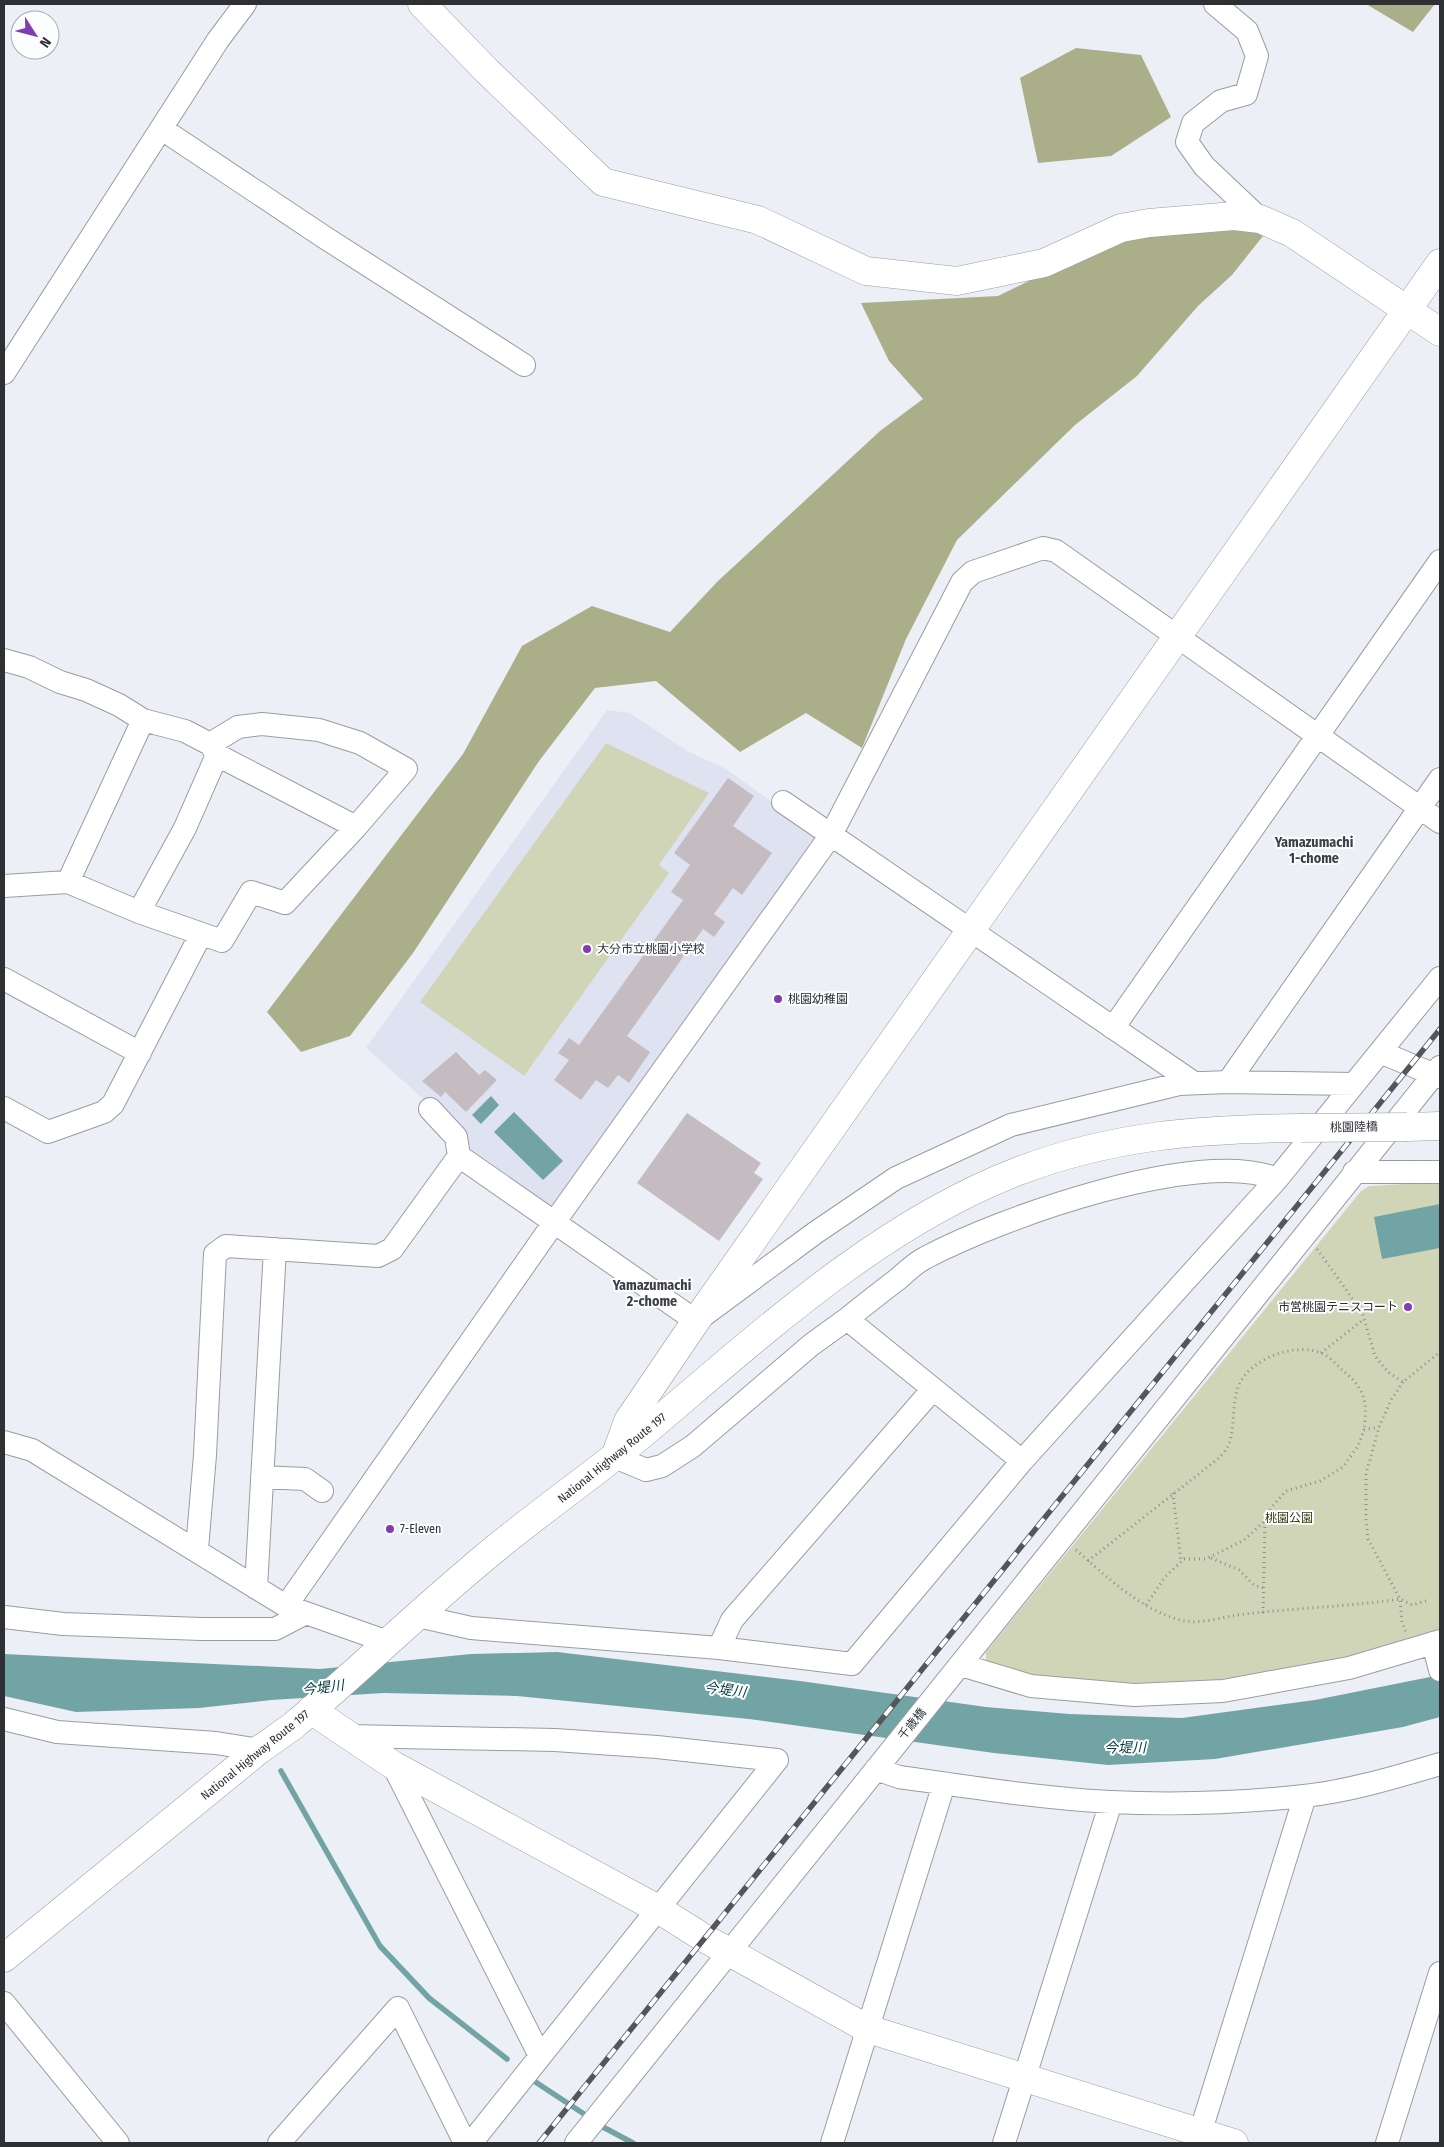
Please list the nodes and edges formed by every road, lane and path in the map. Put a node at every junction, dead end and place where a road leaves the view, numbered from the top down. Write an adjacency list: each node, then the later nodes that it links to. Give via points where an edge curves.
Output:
1 (245, 4): 4 (street, via 218,40)
2 (422, 4): 5 (main road, via 603,182 758,220 866,271 957,281 1044,263 1121,228 1234,216)
3 (1216, 4): 5 (street, via 1247,30 1257,56 1246,94 1221,101 1193,123 1188,142 1204,166)
4 (162, 129): 9 (street); 10 (street)
5 (1260, 219): 7 (main road, via 1292,233)
6 (1440, 264): 7 (main road)
7 (1408, 310): 8 (main road); 12 (main road)
8 (1440, 332)
9 (524, 365)
10 (4, 373)
11 (1440, 561): 15 (street)
12 (1177, 637): 15 (street); 22 (street, via 1056,551 1044,548 973,572 962,582); 26 (main road)
13 (4, 660): 14 (street, via 86,690)
14 (143, 720): 16 (street, via 185,731); 23 (street)
15 (1318, 736): 19 (street); 30 (street)
16 (213, 750): 21 (street); 21 (street, via 238,727 262,724 319,730 360,743 406,768); 25 (street, via 185,828)
17 (1440, 779): 19 (street)
18 (782, 802): 22 (street)
19 (1420, 808): 20 (street); 34 (street)
20 (1440, 822)
21 (356, 827): 27 (street, via 285,903 251,892 222,941)
22 (831, 836): 26 (street); 45 (street)
23 (68, 882): 24 (street); 25 (street)
24 (4, 886)
25 (138, 912): 27 (street)
26 (971, 931): 30 (street); 50 (main road)
27 (201, 934): 31 (street)
28 (4, 978): 31 (street)
29 (1440, 978): 32 (street)
30 (1113, 1028): 35 (street)
31 (140, 1052): 37 (street, via 113,1104 104,1112 48,1132)
32 (1380, 1052): 33 (street); 36 (street)
33 (1438, 1073): 42 (street, 千歳橋)
34 (1228, 1082): 35 (street); 36 (street)
35 (1194, 1083): 50 (street, via 1011,1125 896,1178 815,1232)
36 (1354, 1084): 44 (street)
37 (4, 1108)
38 (430, 1109): 41 (street, via 456,1138)
39 (1440, 1126): 40 (main road, 桃園陸橋, bridge)
40 (1301, 1128): 58 (main road, National Highway Route 197, via 1192,1131 1117,1142 1017,1172 937,1209 837,1274)
41 (459, 1156): 45 (street); 47 (street, via 392,1249 378,1256)
42 (1354, 1172): 43 (street); 46 (street, 千歳橋)
43 (1440, 1172)
44 (1277, 1179): 48 (street, via 1261,1172 1227,1170 1169,1175 1064,1202 995,1227 923,1259); 59 (street)
45 (553, 1224): 50 (street); 74 (street)
46 (1306, 1235): 49 (path); 64 (street, 千歳橋)
47 (274, 1249): 60 (street); 65 (street, via 226,1246 215,1254)
48 (847, 1319): 54 (street); 58 (street, via 693,1446 662,1466 646,1470)
49 (1364, 1319): 52 (path); 53 (path, via 1375,1356 1388,1372)
50 (696, 1322): 58 (main road, via 628,1421)
51 (1440, 1352): 53 (path)
52 (1322, 1353): 56 (path, via 1359,1386 1364,1397); 62 (path, via 1278,1353 1245,1375 1235,1397 1228,1447 1214,1462)
53 (1402, 1382): 55 (path)
54 (933, 1389): 59 (street); 79 (street, via 732,1620)
55 (1379, 1427): 56 (path); 71 (path, via 1366,1474 1368,1539)
56 (1364, 1430): 63 (path, via 1358,1446 1343,1467 1320,1481 1286,1491 1271,1508)
57 (4, 1442): 65 (street, via 32,1450)
58 (616, 1457): 76 (main road, National Highway Route 197, via 485,1557)
59 (1022, 1461): 79 (street, via 852,1664)
60 (262, 1477): 61 (street, via 305,1479); 69 (street)
61 (322, 1491)
62 (1173, 1493): 67 (path); 68 (path)
63 (1265, 1521): 66 (path, via 1244,1540); 70 (path)
64 (1062, 1539): 67 (path); 81 (street, 千歳橋)
65 (197, 1549): 69 (street)
66 (1210, 1558): 68 (path, via 1184,1559); 70 (path, via 1239,1570 1254,1585)
67 (1088, 1561): 73 (path)
68 (1182, 1562): 73 (path, via 1165,1577)
69 (256, 1588): 74 (street)
70 (1263, 1588): 75 (path)
71 (1400, 1599): 72 (path, via 1412,1605); 75 (path); 80 (path, via 1402,1622)
72 (1429, 1600)
73 (1146, 1605): 75 (path, via 1182,1621)
74 (295, 1610): 77 (street, via 275,1629 63,1624); 78 (street)
75 (1263, 1613)
76 (418, 1616): 78 (main road, National Highway Route 197); 79 (street, via 471,1628)
77 (4, 1617)
78 (383, 1647): 82 (main road, National Highway Route 197)
79 (718, 1648)
80 (1433, 1653): 81 (street, via 1224,1691 1134,1695 1031,1686)
81 (961, 1665): 86 (street, 千歳橋)
82 (316, 1707): 84 (main road); 85 (main road, National Highway Route 197)
83 (4, 1719): 85 (street, via 57,1732 216,1743)
84 (347, 1736): 88 (main road); 92 (street, via 555,1740 777,1760)
85 (259, 1750): 94 (main road, National Highway Route 197)
86 (882, 1762): 89 (street, via 899,1777); 93 (street, 千歳橋)
87 (1440, 1764): 90 (street, via 1380,1782)
88 (393, 1766): 92 (main road); 98 (street)
89 (944, 1784): 91 (street); 97 (street)
90 (1305, 1796): 91 (street, via 1200,1803); 100 (street)
91 (1111, 1802): 99 (street)
92 (658, 1909): 93 (main road); 98 (street)
93 (728, 1951): 97 (main road); 105 (street, 千歳橋)
94 (4, 1958)
95 (1440, 1973): 109 (street)
96 (4, 2003): 101 (street)
97 (868, 2029): 99 (main road); 106 (street)
98 (540, 2056): 104 (street)
99 (1025, 2078): 100 (main road); 107 (street)
100 (1199, 2138): 108 (main road)
101 (118, 2143)
102 (279, 2143): 103 (street, via 398,2008)
103 (465, 2143)
104 (471, 2143)
105 (576, 2143)
106 (832, 2143)
107 (1004, 2143)
108 (1234, 2143)
109 (1387, 2143)

